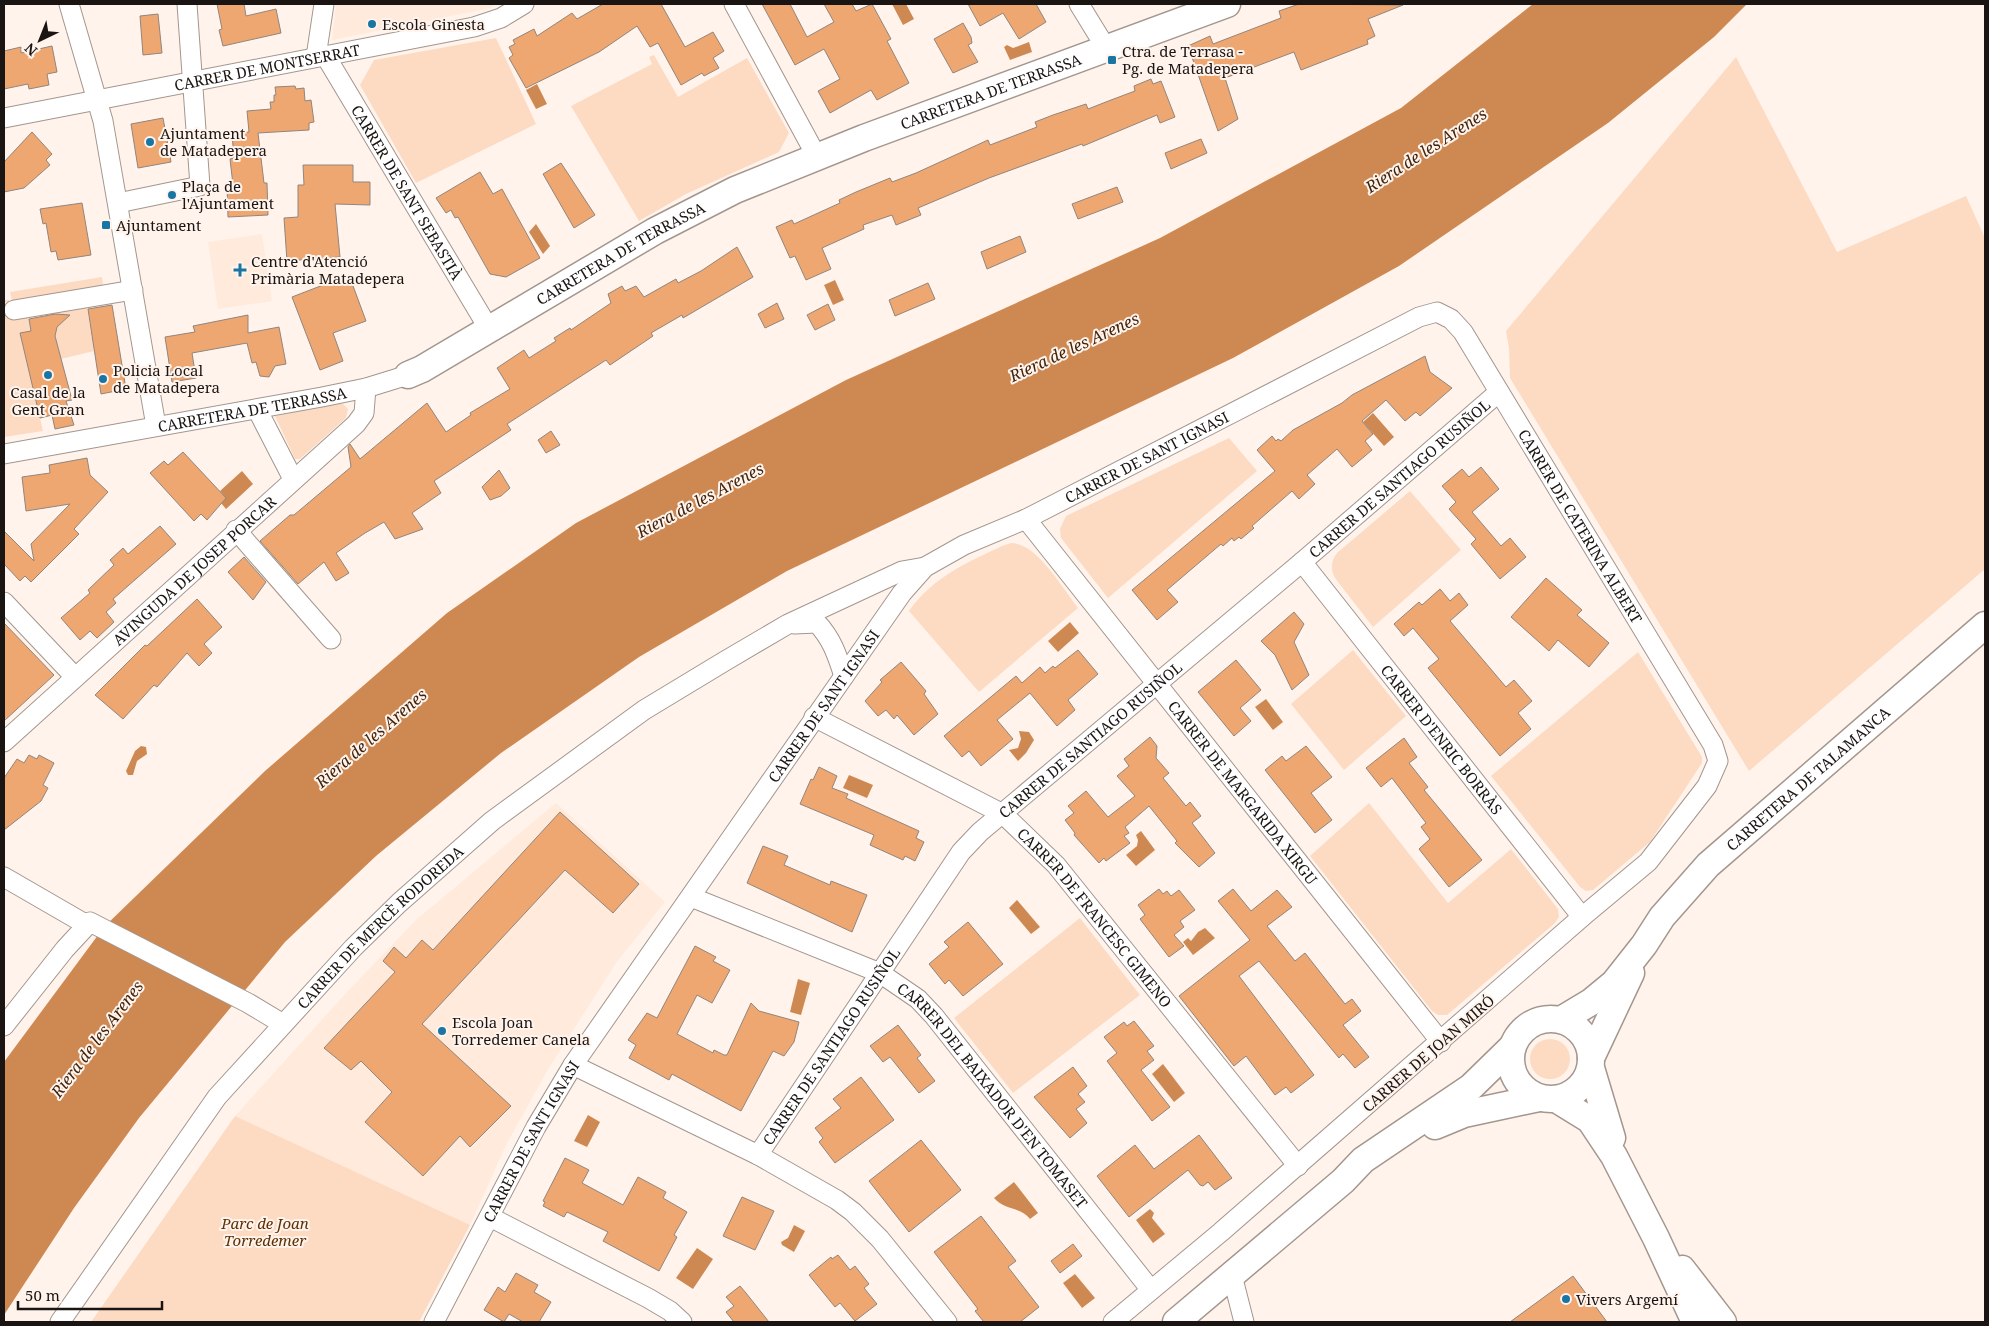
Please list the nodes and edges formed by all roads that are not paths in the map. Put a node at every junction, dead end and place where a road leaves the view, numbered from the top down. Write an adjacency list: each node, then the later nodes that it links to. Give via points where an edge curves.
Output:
1 (69, 4): 11 (street)
2 (187, 4): 10 (street)
3 (324, 4): 9 (street)
4 (524, 4): 9 (street, CARRER DE MONTSERRAT, via 501,18 474,27)
5 (734, 4): 13 (street)
6 (1080, 4): 8 (street)
7 (1227, 4): 8 (street, CARRETERA DE TERRASSA)
8 (1106, 48): 13 (street, CARRETERA DE TERRASSA)
9 (320, 56): 10 (street, CARRER DE MONTSERRAT); 18 (street, CARRER DE SANT SEBASTIÀ)
10 (194, 82): 11 (street, CARRER DE MONTSERRAT); 14 (street, via 200,186)
11 (97, 101): 12 (street, CARRER DE MONTSERRAT); 14 (street)
12 (4, 118)
13 (818, 156): 18 (street, CARRETERA DE TERRASSA, via 689,213)
14 (118, 203): 15 (street)
15 (133, 290): 16 (street); 23 (street)
16 (14, 310)
17 (1424, 316): 21 (street, CARRER DE CATERINA ALBERT, via 1437,312 1451,319 1463,332); 26 (street, CARRER DE SANT IGNASI)
18 (489, 329): 19 (street, CARRETERA DE TERRASSA)
19 (408, 375): 20 (street, CARRETERA DE TERRASSA)
20 (366, 388): 22 (street, CARRETERA DE TERRASSA); 25 (street, AVINGUDA DE JOSEP PORCAR, via 362,418)
21 (1499, 392): 28 (street, CARRER DE SANTIAGO RUSIÑOL); 39 (street, CARRER DE CATERINA ALBERT, via 1713,746)
22 (257, 409): 23 (street, CARRETERA DE TERRASSA); 25 (street)
23 (156, 426): 24 (street, CARRETERA DE TERRASSA)
24 (4, 454)
25 (293, 479): 27 (street, AVINGUDA DE JOSEP PORCAR)
26 (1026, 520): 29 (street, CARRER DE SANT IGNASI, via 964,545); 36 (street, CARRER DE MARGARIDA XIRGU)
27 (236, 530): 33 (street); 35 (street, AVINGUDA DE JOSEP PORCAR)
28 (1302, 562): 36 (street, CARRER DE SANTIAGO RUSIÑOL); 43 (street, CARRER D'ENRIC BORRÀS)
29 (925, 567): 31 (street, CARRER DE MERCÈ RODOREDA, via 902,571); 34 (street, CARRER DE SANT IGNASI, via 902,593)
30 (4, 602): 35 (street)
31 (788, 624): 34 (street, CARRER DE MERCÈ RODOREDA, via 817,623 834,645); 48 (street, CARRER DE MERCÈ RODOREDA, via 644,710 492,821 399,903)
32 (1985, 625): 45 (street, CARRETERA DE TALAMANCA, via 1708,864 1662,917)
33 (331, 639)
34 (844, 676): 37 (street, CARRER DE SANT IGNASI)
35 (75, 677): 38 (street, AVINGUDA DE JOSEP PORCAR)
36 (1156, 683): 40 (street, CARRER DE SANTIAGO RUSIÑOL); 50 (street, CARRER DE MARGARIDA XIRGU)
37 (814, 718): 40 (street, CARRER DE FRANCESC GIMENO); 42 (street, CARRER DE SANT IGNASI)
38 (4, 742)
39 (1718, 761): 43 (street, CARRER DE JOAN MIRÓ, via 1707,786 1648,862)
40 (1003, 814): 46 (street, CARRER DE SANTIAGO RUSIÑOL, via 961,852); 57 (street, CARRER DE FRANCESC GIMENO, via 1056,865)
41 (4, 877): 44 (street)
42 (691, 897): 46 (street, CARRER DEL BAIXADOR D'EN TOMASET); 53 (street, CARRER DE SANT IGNASI)
43 (1582, 917): 50 (street, CARRER DE JOAN MIRÓ)
44 (88, 923): 48 (street, via 248,1003); 49 (street)
45 (1644, 945): 47 (street, CARRETERA DE TALAMANCA, via 1614,983); 52 (street, CARRETERA DE TALAMANCA)
46 (880, 973): 55 (street, CARRER DE SANTIAGO RUSIÑOL); 62 (street, CARRER DEL BAIXADOR D'EN TOMASET, via 918,999 934,1016)
47 (1561, 1020): 51 (street, via 1542,1020 1525,1027); 52 (street, via 1579,1030 1590,1048)
48 (283, 1024): 63 (street, CARRER DE MERCÈ RODOREDA, via 217,1097)
49 (4, 1026)
50 (1441, 1042): 57 (street, CARRER DE JOAN MIRÓ)
51 (1512, 1048): 54 (street, via 1511,1068 1521,1087); 58 (street, via 1466,1091 1363,1160)
52 (1591, 1063): 54 (street, via 1586,1079 1578,1089 1568,1096); 56 (street)
53 (573, 1065): 55 (street); 59 (street, CARRER DE SANT IGNASI, via 536,1127)
54 (1548, 1099): 56 (street, via 1590,1120); 58 (street, via 1472,1112 1447,1120 1415,1139 1379,1167)
55 (758, 1155): 66 (street, via 853,1212 880,1238)
56 (1614, 1156): 60 (street)
57 (1298, 1166): 62 (street, CARRER DE JOAN MIRÓ)
58 (1343, 1181): 61 (street)
59 (490, 1217): 64 (street, CARRER DE SANT IGNASI); 65 (street, via 607,1276 660,1305)
60 (1656, 1238): 70 (street); 71 (street)
61 (1232, 1276): 68 (street); 69 (street)
62 (1151, 1290): 67 (street, CARRER DE JOAN MIRÓ)
63 (60, 1322)
64 (434, 1322)
65 (682, 1322)
66 (947, 1322)
67 (1113, 1322)
68 (1176, 1322)
69 (1244, 1322)
70 (1695, 1322)
71 (1723, 1322)

